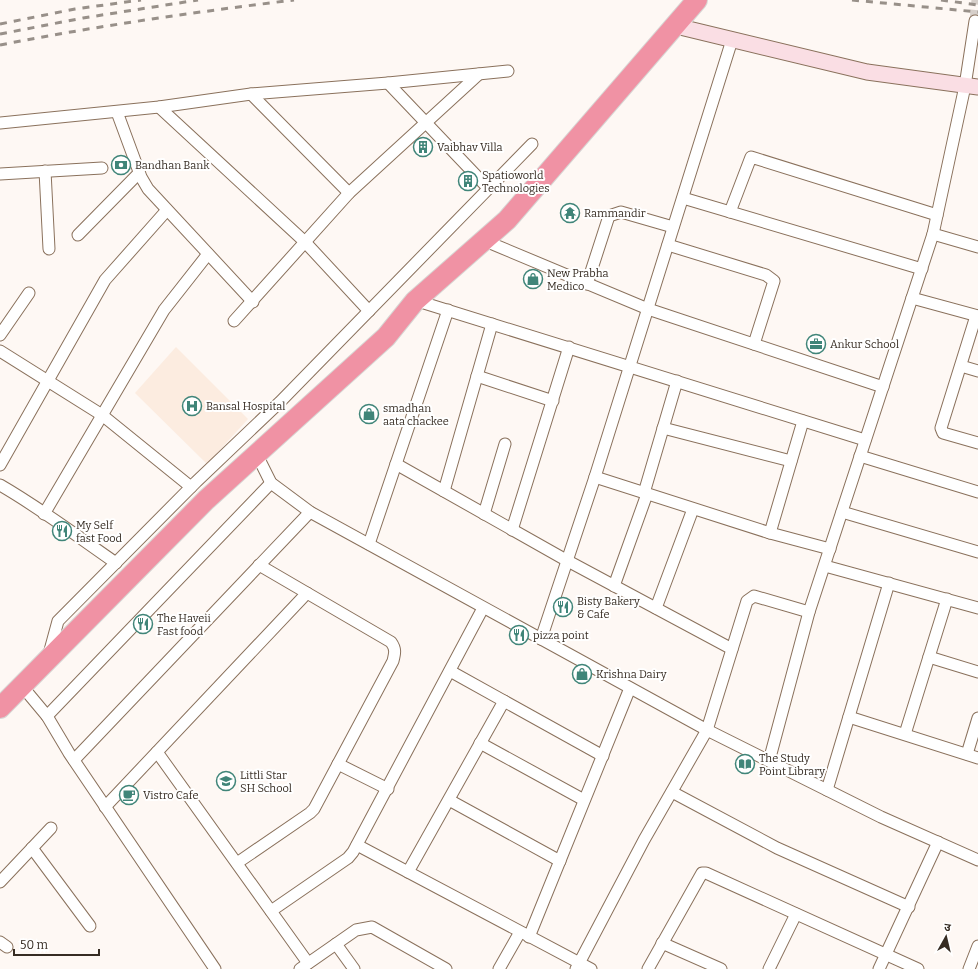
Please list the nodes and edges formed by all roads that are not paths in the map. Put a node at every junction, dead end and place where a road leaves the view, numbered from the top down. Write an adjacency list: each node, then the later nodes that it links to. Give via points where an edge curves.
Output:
1 (697, 0): 3 (highway)
2 (975, 21): 8 (street)
3 (676, 26): 4 (main road); 28 (highway, via 507,220)
4 (732, 40): 8 (main road, via 867,72); 21 (street)
5 (508, 71): 6 (street)
6 (479, 74): 7 (street); 12 (street)
7 (388, 83): 9 (street); 12 (street)
8 (971, 87): 24 (street)
9 (251, 94): 10 (street); 20 (street)
10 (159, 107): 11 (street); 29 (street)
11 (117, 112): 13 (street); 17 (street)
12 (426, 122): 19 (street); 20 (street)
13 (0, 123)
14 (532, 144): 19 (street)
15 (102, 168): 16 (street)
16 (45, 171): 18 (street); 32 (street)
17 (139, 173): 22 (street, via 148,189); 27 (street)
18 (0, 174)
19 (488, 188): 42 (street)
20 (349, 193): 29 (street)
21 (683, 198): 23 (street); 25 (street)
22 (167, 210): 33 (street); 54 (street, via 104,280)
23 (730, 212): 24 (street, via 751,157); 34 (street)
24 (937, 215): 26 (street)
25 (673, 227): 30 (street); 35 (street, via 621,212 609,216)
26 (933, 234): 31 (street); 34 (street)
27 (78, 235)
28 (482, 240): 35 (street); 64 (highway, via 415,301 386,337)
29 (305, 242): 38 (street); 42 (street)
30 (668, 245): 40 (street); 47 (street, via 766,275 774,281)
31 (978, 247)
32 (49, 249)
33 (208, 254): 38 (street); 58 (street, via 170,300)
34 (922, 268): 37 (street)
35 (587, 284): 40 (street)
36 (29, 293): 46 (street)
37 (912, 298): 43 (street); 56 (street)
38 (252, 302): 44 (street)
39 (424, 303): 41 (street)
40 (648, 309): 47 (street); 50 (street)
41 (448, 310): 45 (street); 67 (street)
42 (369, 311): 72 (street, via 280,402)
43 (977, 316): 51 (street)
44 (234, 321)
45 (492, 324): 48 (street); 53 (street)
46 (0, 335)
47 (754, 344): 56 (street)
48 (570, 347): 50 (street); 57 (street)
49 (0, 351): 54 (street)
50 (630, 366): 55 (street); 69 (street)
51 (961, 366): 52 (street); 62 (street, via 941,431)
52 (978, 371)
53 (477, 376): 57 (street); 73 (street)
54 (47, 381): 58 (street); 68 (street)
55 (677, 381): 59 (street); 60 (street)
56 (883, 387): 61 (street)
57 (553, 400): 81 (street)
58 (102, 415): 72 (street); 79 (street)
59 (803, 421): 61 (street); 66 (street)
60 (663, 428): 66 (street); 75 (street)
61 (866, 440): 65 (street)
62 (978, 443)
63 (505, 444): 80 (street)
64 (257, 455): 71 (street); 101 (highway, via 201,506)
65 (860, 456): 74 (street); 78 (street)
66 (791, 462): 82 (street)
67 (396, 464): 73 (street); 83 (street)
68 (0, 465)
69 (595, 477): 75 (street); 86 (street)
70 (0, 484): 79 (street, via 29,501)
71 (271, 484): 77 (street); 108 (street)
72 (191, 487): 87 (street)
73 (444, 491): 80 (street)
74 (978, 492)
75 (645, 494): 76 (street); 91 (street)
76 (693, 509): 82 (street); 95 (street)
77 (310, 512): 83 (street); 88 (street)
78 (842, 512): 84 (street); 85 (street)
79 (44, 514): 87 (street)
80 (484, 514): 81 (street)
81 (512, 530): 86 (street)
82 (770, 533): 84 (street)
83 (369, 544): 94 (street)
84 (830, 549): 89 (street)
85 (978, 552)
86 (566, 560): 91 (street); 98 (street)
87 (116, 563): 101 (street, via 58,621)
88 (259, 565): 92 (street); 117 (street)
89 (824, 566): 90 (street); 97 (street)
90 (889, 583): 93 (street); 109 (street)
91 (614, 586): 95 (street)
92 (307, 593): 114 (street); 119 (street, via 391,642 395,647 393,661)
93 (947, 599): 96 (street); 100 (street)
94 (484, 608): 98 (street); 102 (street)
95 (656, 608): 99 (street)
96 (978, 608)
97 (810, 612): 99 (street, via 750,597); 118 (street)
98 (541, 639): 105 (street)
99 (732, 649): 111 (street)
100 (929, 657): 103 (street); 112 (street)
101 (47, 661): 104 (highway)
102 (450, 671): 106 (street); 120 (street)
103 (978, 672)
104 (22, 686): 107 (highway); 108 (street)
105 (630, 688): 111 (street); 115 (street)
106 (504, 701): 113 (street); 115 (street)
107 (0, 708)
108 (47, 716): 117 (street)
109 (849, 716): 112 (street); 121 (street)
110 (978, 718): 116 (street)
111 (707, 730): 118 (street); 122 (street)
112 (905, 734): 116 (street)
113 (480, 743): 123 (street); 124 (street)
114 (157, 752): 125 (street); 132 (street)
115 (603, 756): 124 (street)
116 (973, 756)
117 (74, 760): 125 (street)
118 (769, 761): 121 (street)
119 (338, 764): 120 (street); 132 (street, via 310,813)
120 (388, 789): 128 (street)
121 (827, 790): 127 (street)
122 (672, 792): 135 (street, via 777,848); 145 (street)
123 (449, 800): 131 (street); 133 (street)
124 (584, 800): 131 (street)
125 (105, 807): 146 (street)
126 (51, 828): 129 (street)
127 (938, 842): 130 (street); 135 (street)
128 (357, 845): 133 (street); 136 (street, via 348,858)
129 (32, 848): 134 (street); 138 (street)
130 (978, 860)
131 (560, 861): 139 (street)
132 (237, 863): 136 (street)
133 (408, 872): 139 (street)
134 (0, 882)
135 (909, 907): 143 (street)
136 (271, 912): 144 (street)
137 (796, 914): 140 (street, via 702,873); 143 (street); 153 (street)
138 (90, 926)
139 (524, 934): 145 (street); 149 (street)
140 (662, 943): 151 (street); 152 (street)
141 (336, 944): 144 (street); 147 (street); 148 (street, via 356,930 372,927)
142 (978, 946): 156 (street)
143 (886, 955): 154 (street); 155 (street)
144 (304, 966)
145 (577, 966): 150 (street)
146 (215, 969)
147 (354, 969)
148 (446, 969)
149 (499, 969)
150 (591, 969)
151 (648, 969)
152 (721, 969)
153 (769, 969)
154 (879, 969)
155 (918, 969)
156 (969, 969)

